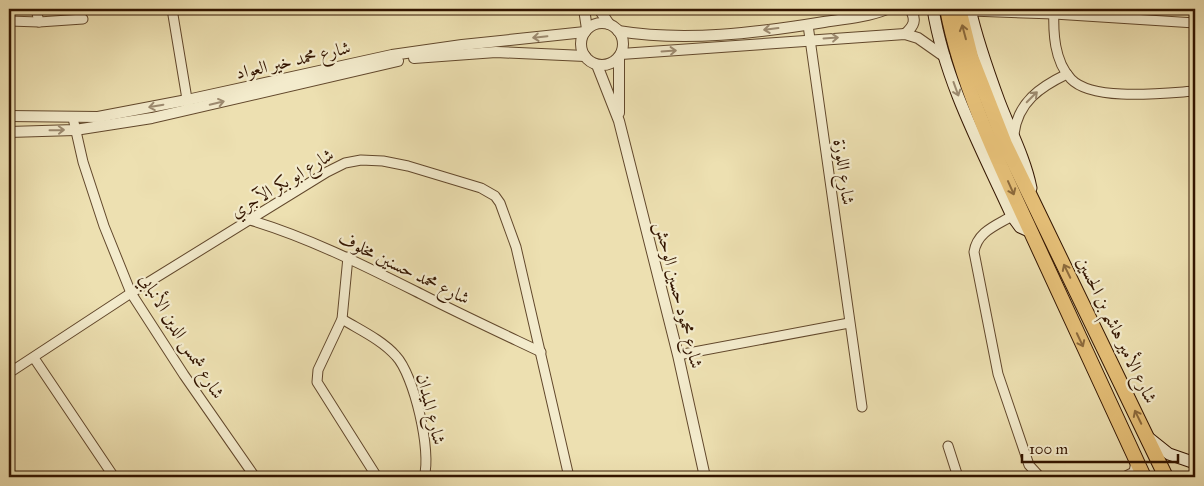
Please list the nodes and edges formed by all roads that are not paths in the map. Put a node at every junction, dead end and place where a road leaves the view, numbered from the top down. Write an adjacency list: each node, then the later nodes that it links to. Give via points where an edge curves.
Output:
1 (36, 9): 13 (street)
2 (172, 9): 27 (street)
3 (584, 9): 17 (street)
4 (599, 9): 15 (street)
5 (887, 9): 16 (street)
6 (910, 9): 19 (street, via 914,22)
7 (933, 9): 23 (main road, شارع الأمير هاشم بن الحسين)
8 (947, 9): 37 (highway, شارع الأمير هاشم بن الحسين, one-way to 37, via 968,84)
9 (967, 10): 10 (street); 33 (main road, شارع الأمير هاشم بن الحسين); 34 (highway, شارع الأمير هاشم بن الحسين, one-way to 9, via 1005,144 971,57)
10 (1054, 12): 14 (street); 25 (street, via 1057,53)
11 (82, 19): 13 (street)
12 (9, 21): 13 (street)
13 (39, 22)
14 (1195, 23)
15 (608, 24): 17 (street, via 594,25); 18 (street)
16 (808, 24): 18 (street, one-way to 18, via 703,35); 20 (street, شارع اللوزة)
17 (586, 31): 21 (street, via 581,48); 27 (street, شارع محمد خير العواد, one-way to 27, via 392,55)
18 (618, 31): 22 (street, via 623,42)
19 (904, 34): 20 (street, one-way to 19); 23 (street, via 918,38)
20 (809, 39): 22 (street, one-way to 20); 41 (street, شارع اللوزة)
21 (584, 56): 24 (street); 27 (street, شارع محمد خير العواد, one-way to 21, via 412,58 496,52)
22 (620, 56): 24 (street, via 609,64); 30 (street, شارع محمود حسين الوحش)
23 (944, 58): 35 (main road, شارع الأمير هاشم بن الحسين, one-way to 35)
24 (597, 65): 30 (street, شارع محمود حسين الوحش)
25 (1067, 74): 26 (street, via 1079,84 1102,92); 33 (street, one-way to 25, via 1016,120 1023,107 1054,80)
26 (1195, 91)
27 (188, 105): 29 (street, شارع محمد خير العواد, one-way to 29); 31 (street, شارع محمد خير العواد, via 152,118)
28 (9, 116): 29 (street, شارع محمد خير العواد)
29 (73, 118): 31 (street, شارع شمس الدين الأنبابي)
30 (619, 122): 43 (street, شارع محمود حسين الوحش)
31 (75, 130): 32 (street, شارع محمد خير العواد, one-way to 31); 39 (street, شارع شمس الدين الأنبابي, via 104,226)
32 (9, 132)
33 (1014, 134): 34 (main road, شارع الأمير هاشم بن الحسين)
34 (1033, 200): 47 (highway, شارع الأمير هاشم بن الحسين, one-way to 34)
35 (1012, 216): 37 (main road, شارع الأمير هاشم بن الحسين, via 1020,227); 58 (street, via 983,233 975,244 974,252 998,374 1029,465)
36 (250, 220): 38 (street, شارع محمد حسنين مخلوف); 39 (street, شارع ابو بكر الآجري); 42 (street, شارع ابو بكر الآجري, via 326,172 361,160 408,166 482,188 500,202 505,214)
37 (1031, 232): 49 (highway, شارع الأمير هاشم بن الحسين, one-way to 49)
38 (348, 257): 40 (street); 42 (street, شارع محمد حسنين مخلوف)
39 (131, 293): 44 (street, شارع ابو بكر الآجري); 52 (street, شارع شمس الدين الأنبابي)
40 (342, 320): 53 (street, via 318,370 317,382); 54 (street, شارع الميدان, via 374,338 402,363 424,432)
41 (849, 323): 43 (street); 46 (street, شارع اللوزة)
42 (541, 352): 55 (street, شارع ابو بكر الآجري)
43 (678, 355): 56 (street, شارع محمود حسين الوحش)
44 (34, 358): 45 (street, شارع ابو بكر الآجري); 51 (street)
45 (9, 374)
46 (862, 407)
47 (1149, 438): 50 (main road, via 1169,454); 61 (highway, شارع الأمير هاشم بن الحسين)
48 (948, 446): 57 (street)
49 (1136, 461): 59 (street, via 1134,472); 60 (highway, شارع الأمير هاشم بن الحسين)
50 (1195, 464)
51 (114, 477)
52 (255, 477)
53 (377, 477)
54 (424, 477)
55 (569, 477)
56 (705, 477)
57 (955, 477)
58 (1040, 477)
59 (1124, 477)
60 (1144, 477)
61 (1166, 477)

